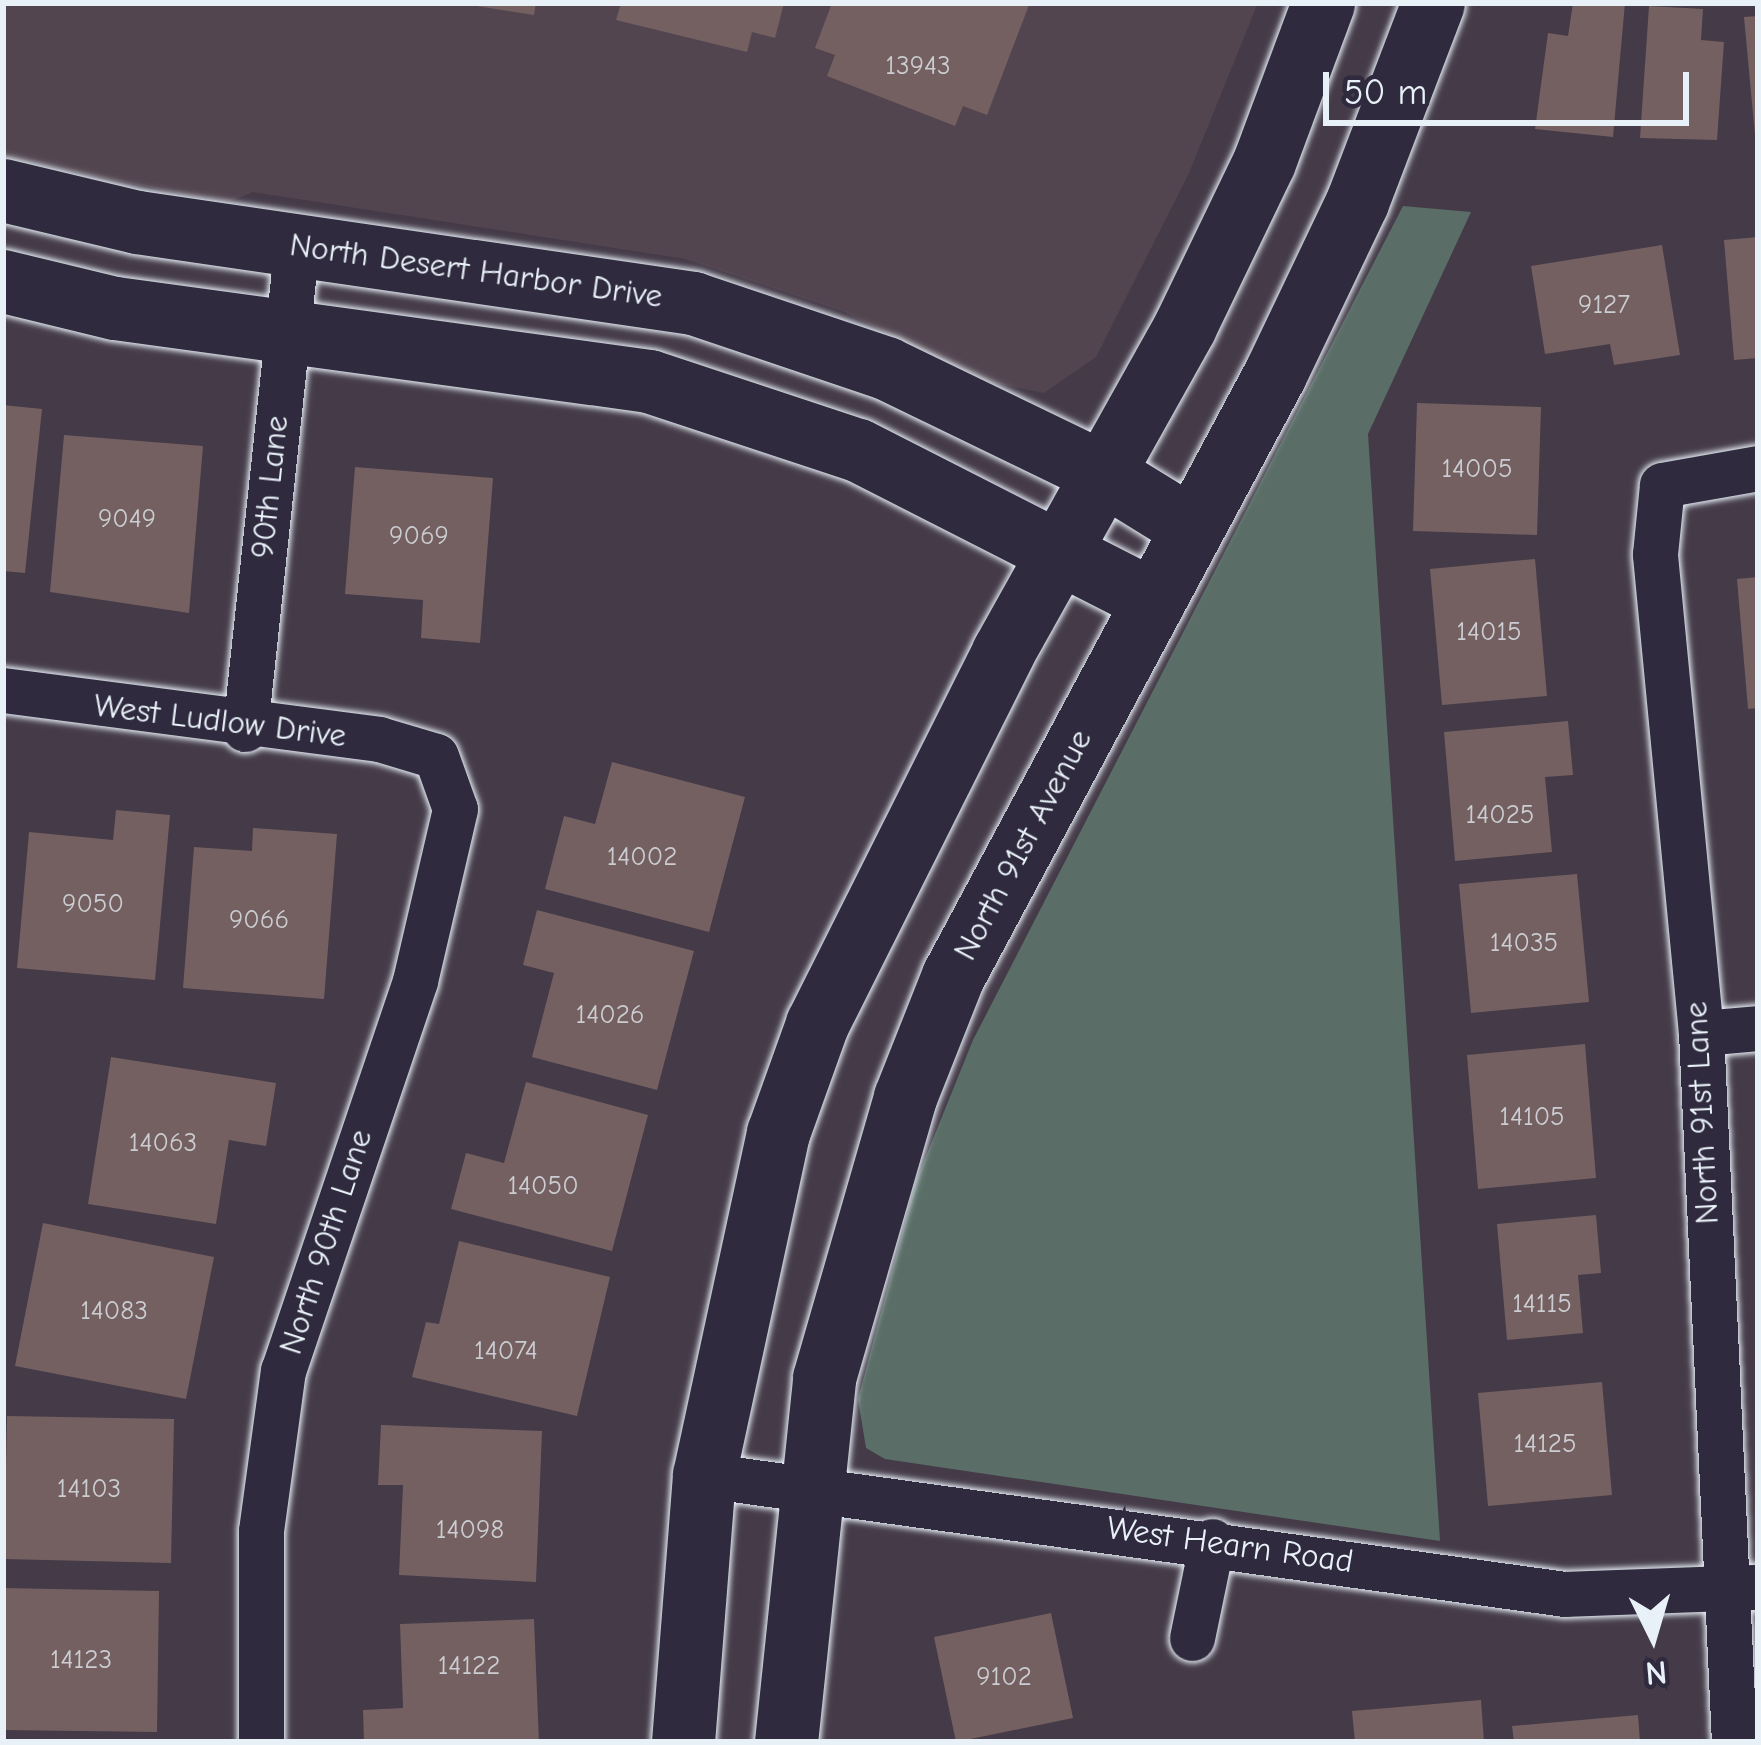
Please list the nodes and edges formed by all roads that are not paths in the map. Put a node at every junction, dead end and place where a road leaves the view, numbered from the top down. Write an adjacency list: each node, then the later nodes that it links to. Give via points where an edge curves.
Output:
1 (1323, 3): 8 (main road, via 1264,162)
2 (1433, 3): 9 (main road, North 91st Avenue, via 1357,202)
3 (3, 190): 4 (main road, North Desert Harbor Drive)
4 (297, 245): 6 (street, 90th Lane); 8 (main road, North Desert Harbor Drive, via 529,272 712,308 886,368)
5 (3, 281): 6 (main road, via 116,308)
6 (287, 329): 10 (main road, via 540,362 710,398 858,450); 13 (street, 90th Lane)
7 (1758, 468): 16 (street, North 91st Lane, via 1662,484 1654,554)
8 (1101, 472): 9 (main road, North Desert Harbor Drive); 10 (main road)
9 (1192, 528): 11 (main road, North 91st Avenue)
10 (1058, 550): 11 (main road); 17 (main road, via 817,1024 778,1133)
11 (1154, 601): 18 (main road, North 91st Avenue, via 934,1020 873,1196)
12 (3, 690): 13 (street, West Ludlow Drive)
13 (245, 729): 14 (street, West Ludlow Drive, via 380,739)
14 (436, 756): 22 (street, North 90th Lane, via 455,809 442,885 283,1370 262,1531)
15 (1758, 1028): 16 (street)
16 (1701, 1033): 20 (street, North 91st Lane)
17 (704, 1475): 18 (street, West Hearn Road); 23 (main road)
18 (806, 1488): 19 (street, West Hearn Road); 24 (main road, North 91st Avenue)
19 (1212, 1541): 20 (street, West Hearn Road, via 1565,1594); 21 (street)
20 (1740, 1588): 25 (street, North 91st Lane)
21 (1192, 1638)
22 (261, 1742)
23 (683, 1742)
24 (786, 1742)
25 (1734, 1742)

